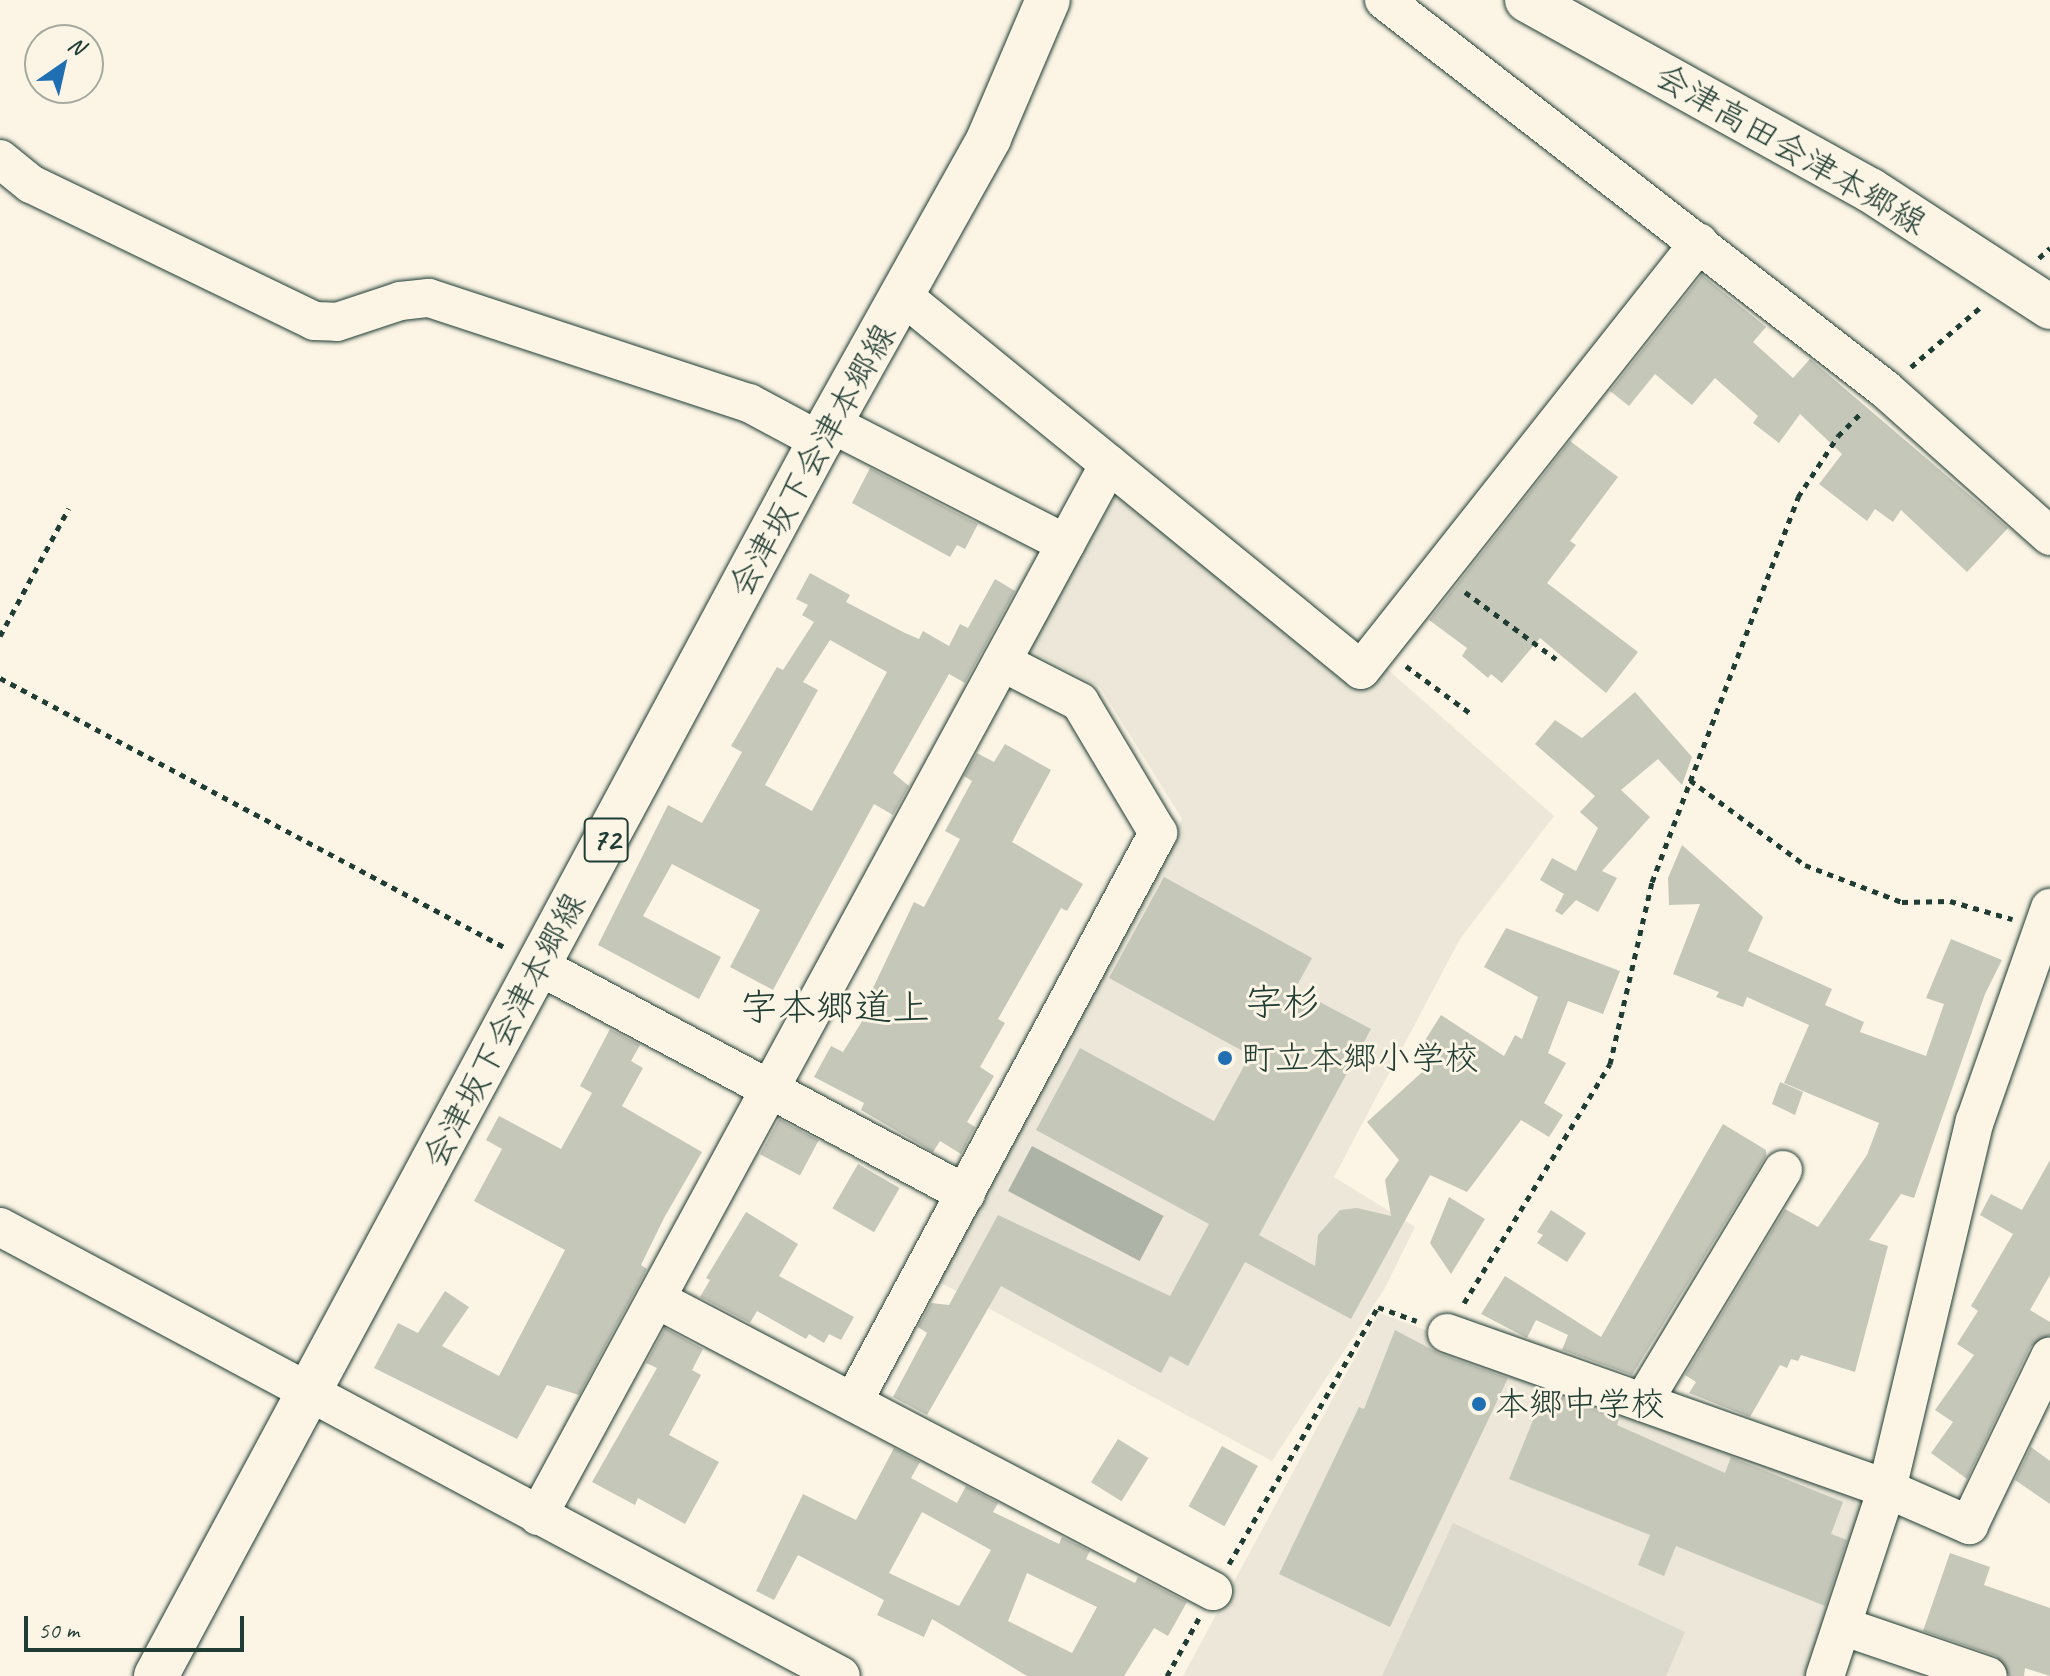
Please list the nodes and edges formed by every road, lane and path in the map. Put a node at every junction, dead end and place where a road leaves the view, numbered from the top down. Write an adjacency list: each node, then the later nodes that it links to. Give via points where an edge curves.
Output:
1 (1048, 0): 8 (main road, 会津坂下会津本郷線 / 72, via 989,138)
2 (1384, 0): 5 (street)
3 (1541, 3): 7 (main road, 会津高田会津本郷線, via 1870,190)
4 (0, 159): 11 (street, via 31,184 314,321 337,322 429,298)
5 (1699, 243): 10 (street); 16 (street)
6 (2050, 248): 7 (path)
7 (2013, 280): 9 (main road, 会津高田会津本郷線); 10 (path)
8 (903, 296): 11 (main road, 会津坂下会津本郷線 / 72); 12 (street)
9 (2050, 307)
10 (1885, 389): 14 (street); 23 (path, via 1838,436 1798,497)
11 (825, 432): 15 (street); 25 (main road, 会津坂下会津本郷線 / 72)
12 (1109, 464): 15 (street); 18 (street, via 1361,670)
13 (69, 508): 17 (path)
14 (2050, 536)
15 (1066, 544): 20 (street)
16 (1438, 573): 18 (street); 19 (path)
17 (0, 636)
18 (1380, 646): 22 (path)
19 (1556, 659)
20 (1002, 662): 26 (street); 28 (street, via 1080,702 1158,833)
21 (0, 678): 25 (path)
22 (1470, 713)
23 (1690, 780): 24 (path, via 1805,865 1902,902 1950,901); 31 (path, via 1652,882 1610,1064)
24 (2047, 922): 36 (street, via 1975,1121)
25 (526, 959): 26 (street); 33 (main road, 会津坂下会津本郷線 / 72)
26 (769, 1090): 28 (street); 30 (street)
27 (1783, 1170): 35 (street)
28 (966, 1194): 34 (street)
29 (0, 1227): 33 (street)
30 (656, 1299): 34 (street); 37 (street)
31 (1447, 1333): 35 (street); 38 (path, via 1378,1307)
32 (2050, 1357): 36 (street, via 1969,1525)
33 (309, 1395): 37 (street); 40 (main road, 会津坂下会津本郷線 / 72)
34 (853, 1402): 38 (street)
35 (1643, 1402): 36 (street)
36 (1887, 1489): 39 (street)
37 (538, 1516): 41 (street)
38 (1213, 1591): 42 (path)
39 (1842, 1626): 43 (street); 44 (street)
40 (156, 1676)
41 (841, 1676)
42 (1167, 1676)
43 (1825, 1676)
44 (1988, 1676)

